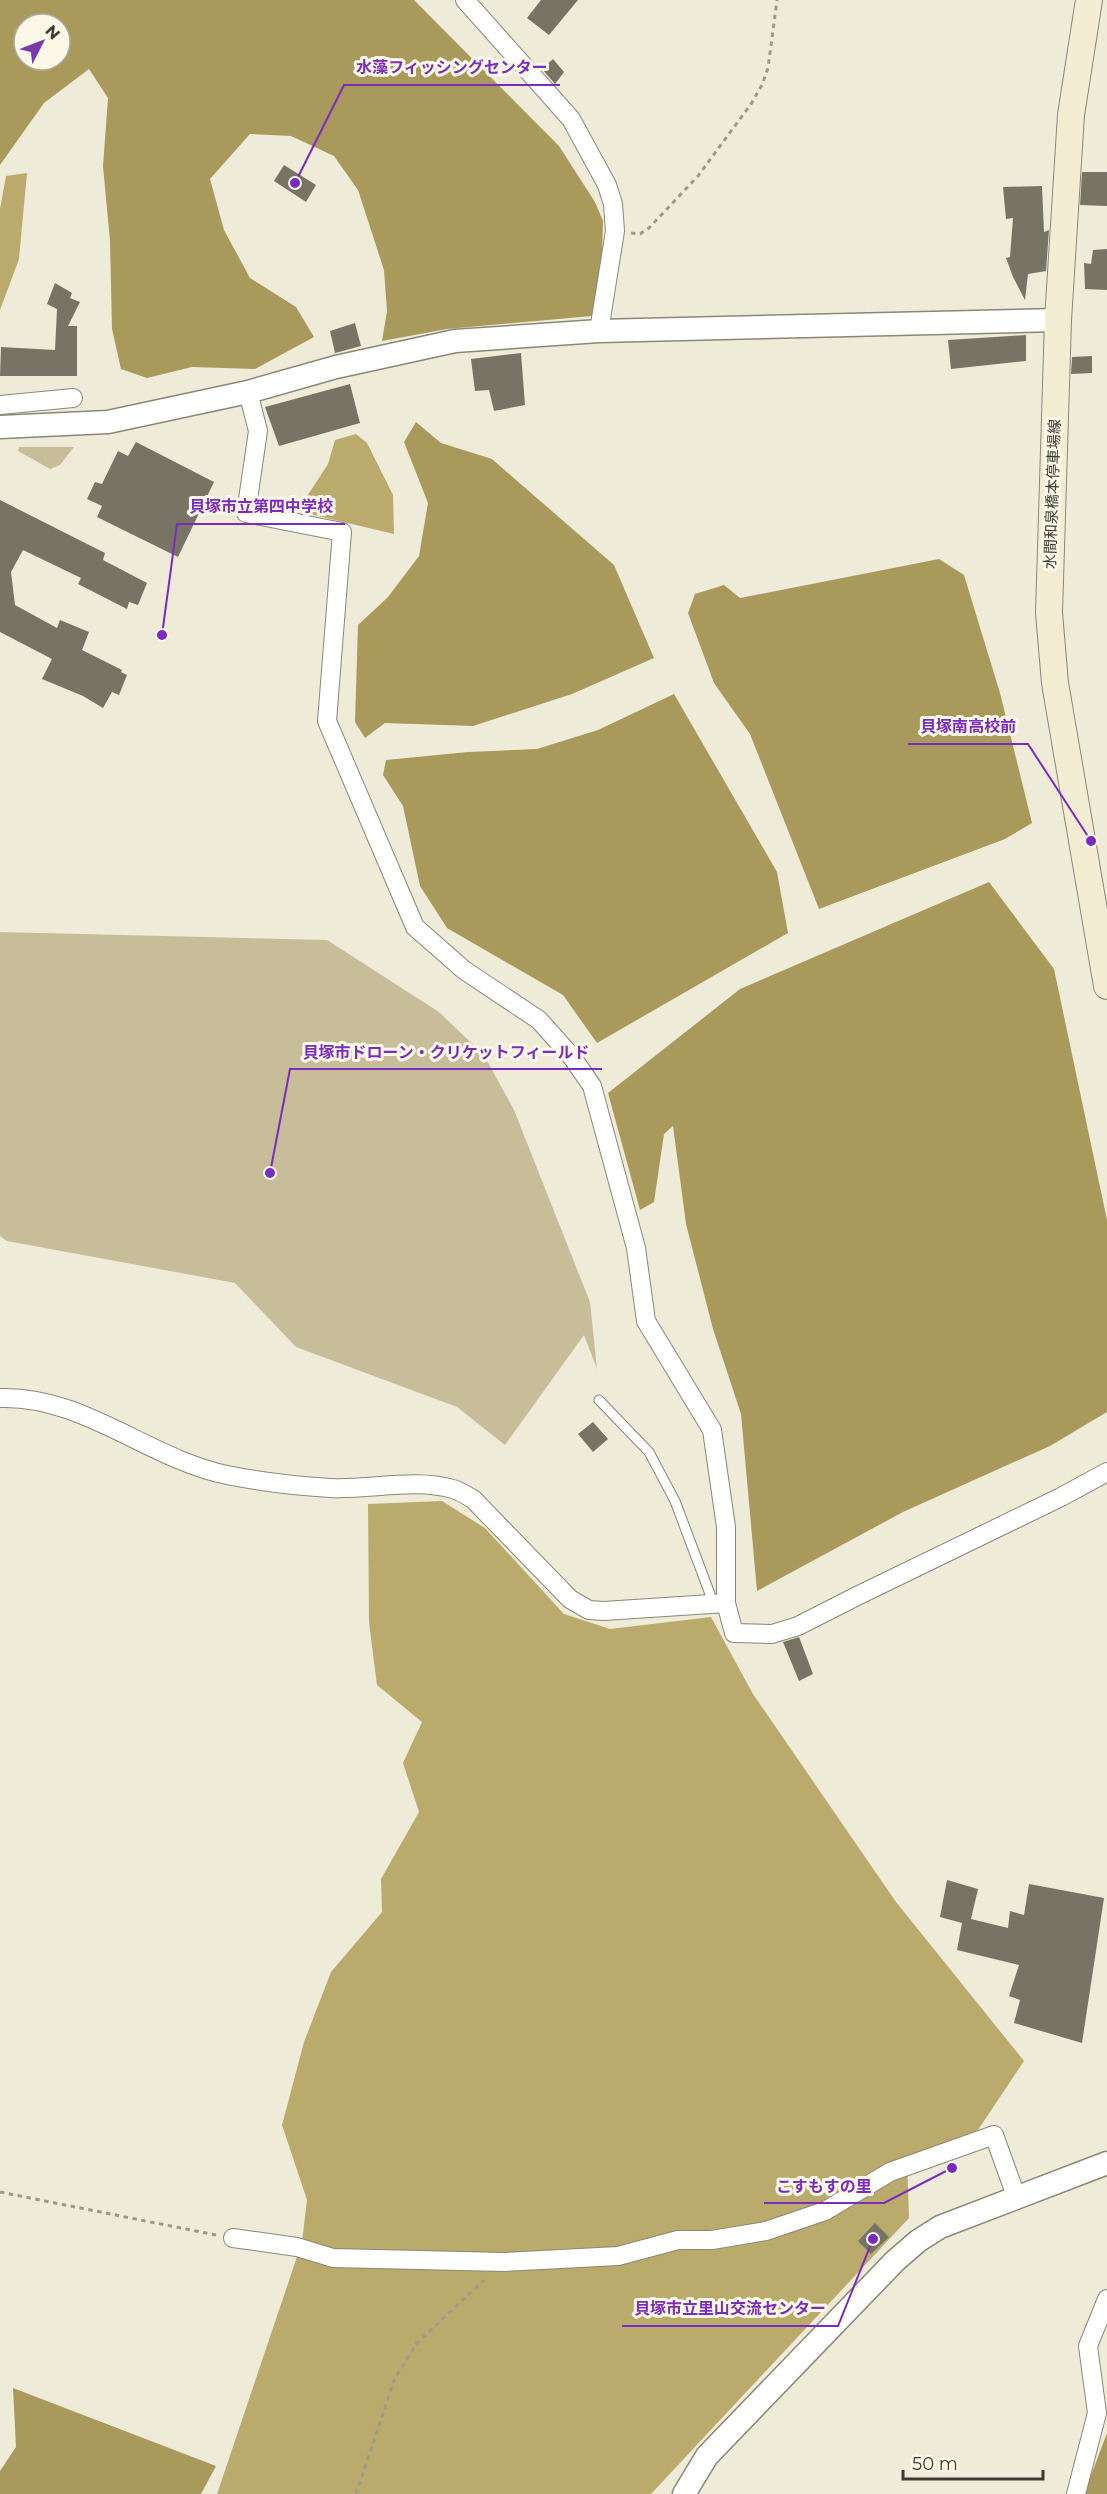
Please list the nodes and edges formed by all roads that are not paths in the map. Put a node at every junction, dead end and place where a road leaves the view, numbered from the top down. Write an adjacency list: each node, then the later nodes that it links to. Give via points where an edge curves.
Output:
1 (465, 0): 4 (street, via 570,119 607,185 615,231)
2 (1089, 0): 3 (main road, 水間和泉橋本停車場線, via 1071,116)
3 (1058, 320): 4 (street); 9 (main road, 水間和泉橋本停車場線, via 1050,638)
4 (599, 331): 5 (street, via 455,341 336,367)
5 (248, 392): 8 (street, via 108,423); 13 (street, via 258,431 246,513 342,532 327,721 415,927 464,970 538,1020 592,1086 636,1248 646,1321 711,1430 726,1527)
6 (73, 398): 7 (street)
7 (0, 405)
8 (0, 427)
9 (1107, 986)
10 (0, 1398): 13 (street, via 47,1402 194,1466 227,1475 331,1488 421,1485 454,1489 473,1499 570,1599 589,1610)
11 (599, 1400): 13 (lane, via 649,1452)
12 (1107, 1472): 13 (street, via 798,1626 772,1634 734,1633)
13 (718, 1598)
14 (1107, 2163): 15 (street)
15 (1016, 2196): 16 (street, via 994,2135 890,2172 825,2211 766,2231 712,2240 678,2240 618,2256 504,2262 333,2258 297,2247); 18 (street, via 940,2227 895,2261 707,2456)
16 (232, 2238)
17 (1107, 2299): 19 (street, via 1088,2346 1097,2413)
18 (684, 2494)
19 (1076, 2494)

